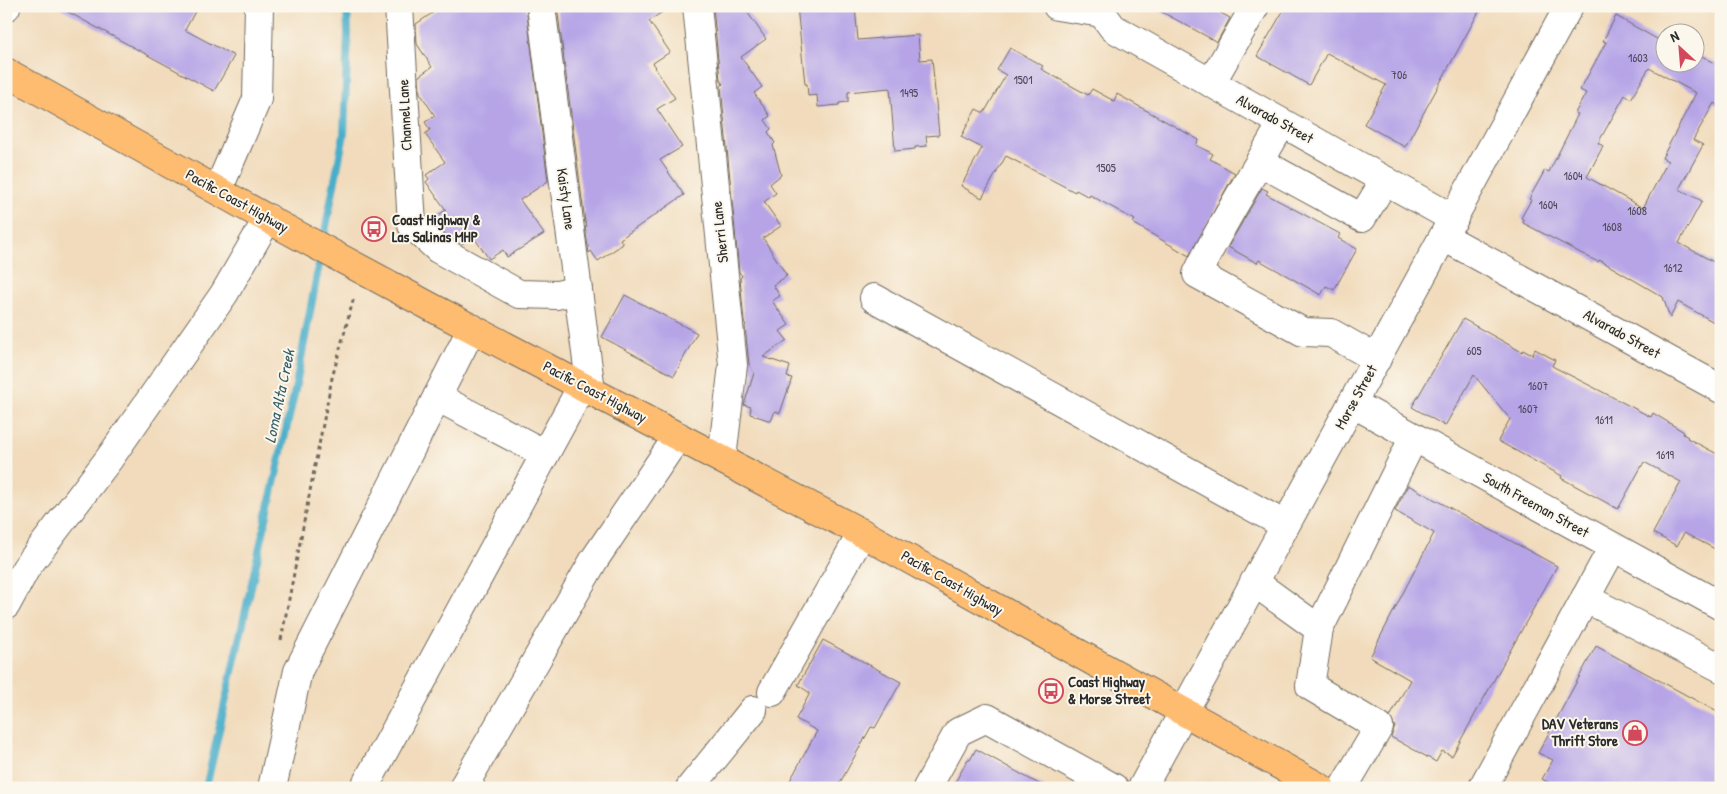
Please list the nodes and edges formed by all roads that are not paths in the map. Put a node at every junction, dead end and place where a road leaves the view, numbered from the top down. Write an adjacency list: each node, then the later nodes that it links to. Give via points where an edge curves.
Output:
1 (259, 6): 14 (street, via 257,100)
2 (399, 6): 17 (street, Channel Lane, via 412,225 438,249 519,294 557,295)
3 (541, 6): 17 (street, Kaisty Lane)
4 (697, 6): 28 (street, Sherri Lane, via 733,365)
5 (1058, 6): 8 (street)
6 (1255, 6): 10 (street)
7 (1570, 6): 16 (street, Morse Street)
8 (1101, 10): 10 (street, Alvarado Street, via 1113,28)
9 (6, 72): 14 (main road, Pacific Coast Highway)
10 (1212, 83): 11 (street, Alvarado Street)
11 (1282, 123): 12 (street); 13 (street, Alvarado Street)
12 (1260, 162): 13 (street, via 1362,218); 20 (street, via 1231,208 1197,274 1303,332 1332,333)
13 (1385, 180): 16 (street, Alvarado Street)
14 (218, 190): 15 (main road, Pacific Coast Highway)
15 (273, 221): 19 (main road, Pacific Coast Highway); 34 (street, via 109,459 26,568)
16 (1449, 228): 20 (street, Morse Street); 22 (street, Alvarado Street)
17 (578, 290): 21 (street, Kaisty Lane)
18 (874, 298): 29 (street)
19 (472, 328): 21 (main road, Pacific Coast Highway); 23 (street)
20 (1377, 359): 24 (street, Morse Street)
21 (587, 388): 25 (main road, Pacific Coast Highway); 27 (street)
22 (1721, 388)
23 (437, 397): 27 (street); 40 (street, via 298,671)
24 (1352, 403): 26 (street, South Freeman Street); 29 (street, Morse Street)
25 (678, 436): 28 (main road, Pacific Coast Highway); 42 (street, via 594,560 465,784)
26 (1414, 437): 31 (street, South Freeman Street); 36 (street)
27 (545, 454): 41 (street)
28 (722, 458): 30 (main road, Pacific Coast Highway)
29 (1285, 525): 32 (street, Morse Street)
30 (862, 533): 38 (main road, Pacific Coast Highway); 43 (street, via 762,701)
31 (1613, 547): 33 (street); 35 (street, South Freeman Street)
32 (1254, 582): 36 (street); 38 (street, Morse Street)
33 (1585, 598): 37 (street); 39 (street)
34 (6, 605)
35 (1721, 606)
36 (1319, 629): 48 (street, via 1310,686 1379,727)
37 (1721, 668)
38 (1183, 712): 46 (street, Morse Street); 47 (main road, Pacific Coast Highway)
39 (1485, 787)
40 (272, 788)
41 (364, 788)
42 (471, 788)
43 (690, 788)
44 (927, 788): 45 (street, via 958,732 987,718)
45 (1114, 788)
46 (1142, 788)
47 (1321, 788)
48 (1344, 788)

